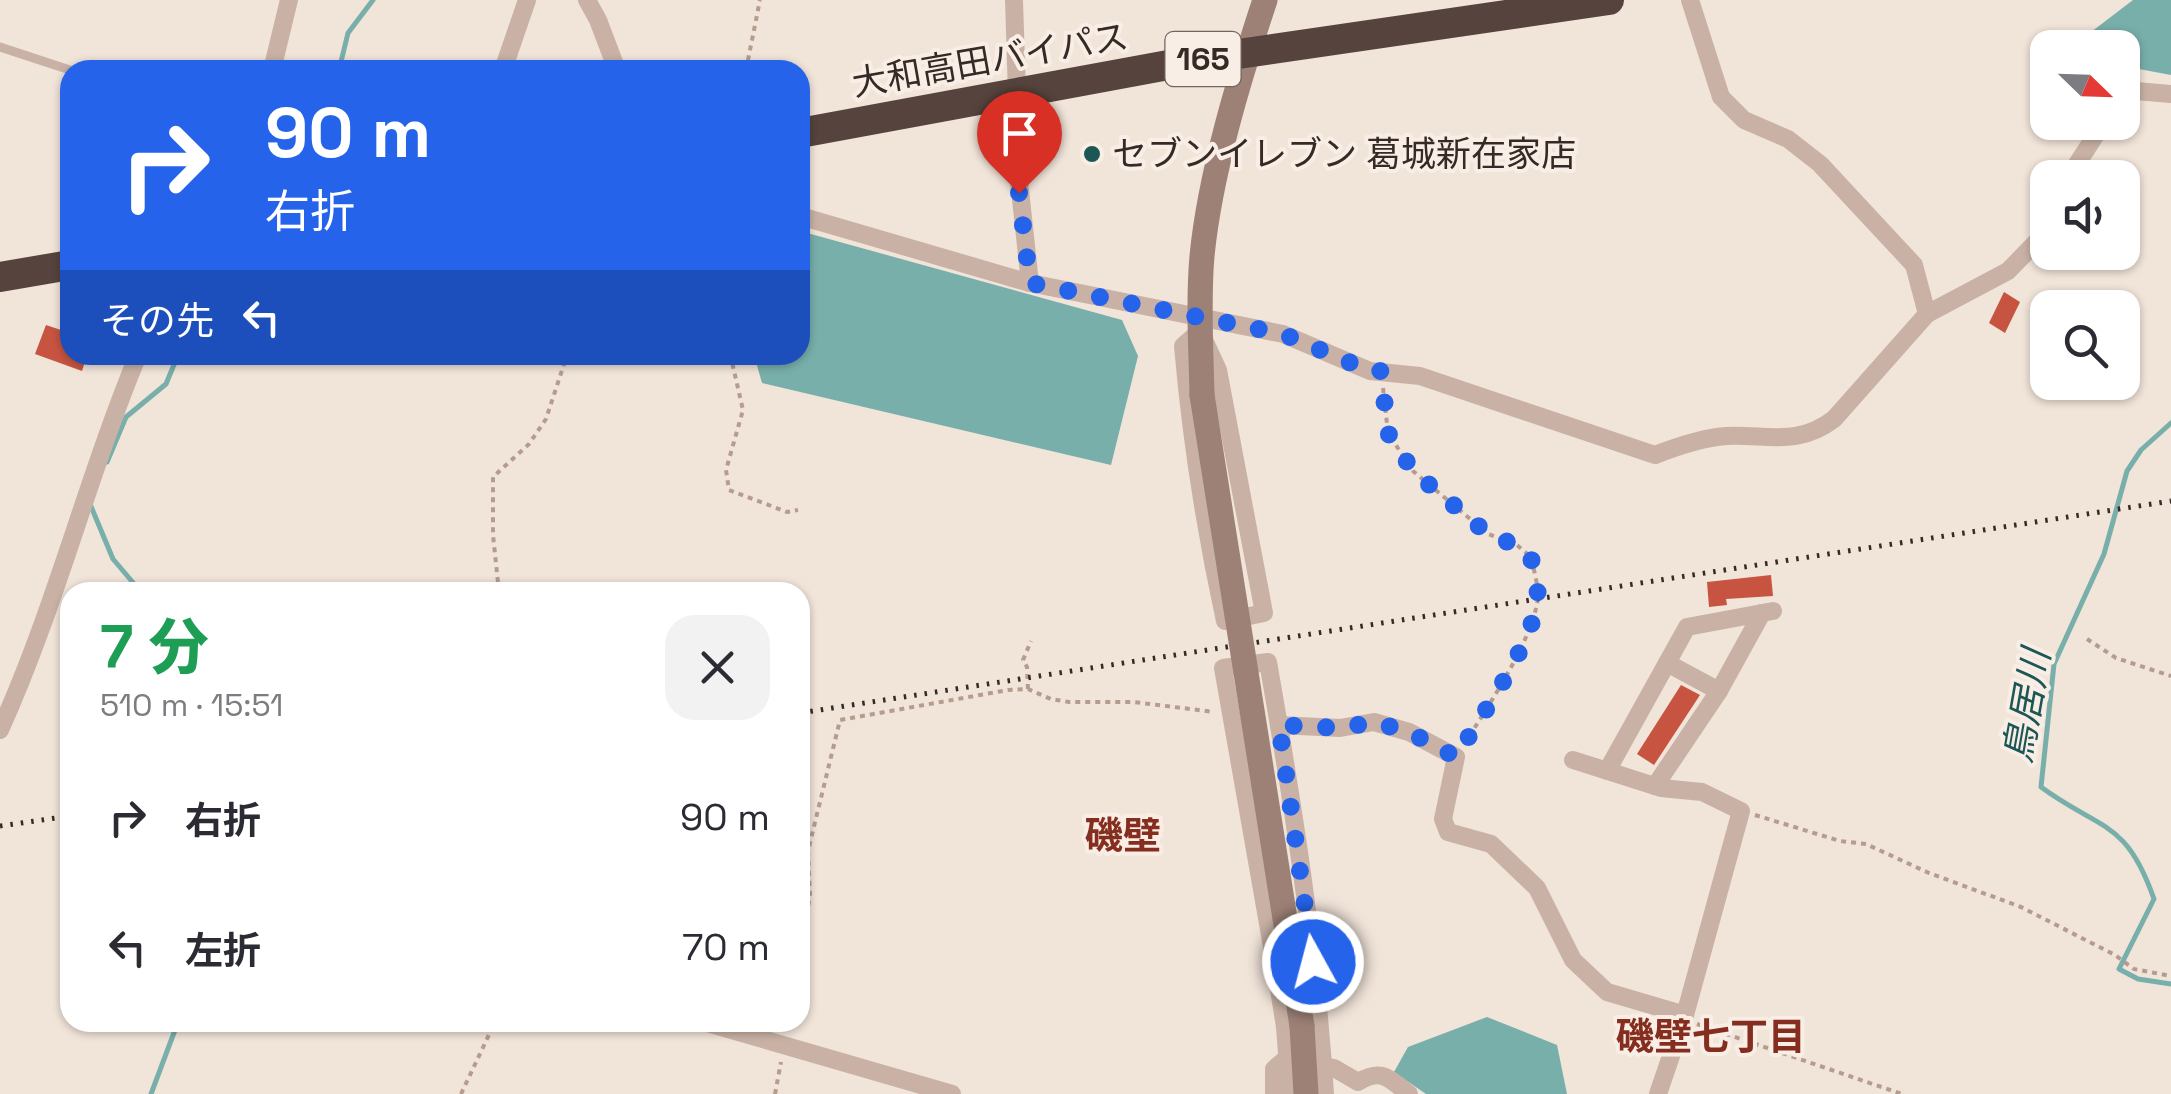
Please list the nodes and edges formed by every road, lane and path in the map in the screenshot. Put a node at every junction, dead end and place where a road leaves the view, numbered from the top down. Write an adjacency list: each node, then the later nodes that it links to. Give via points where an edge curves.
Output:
1 (288, 0): 11 (street)
2 (528, 0): 12 (street)
3 (586, 0): 13 (street)
4 (760, 0): 14 (path)
5 (1014, 0): 17 (street)
6 (1264, 0): 10 (street)
7 (1608, 0): 10 (highway, 大和高田バイパス / 165)
8 (1690, 0): 25 (street, via 1721,97 1744,120 1788,139 1820,164 1914,265)
9 (0, 46): 15 (lane)
10 (1247, 54): 17 (highway, 大和高田バイパス / 165); 26 (street, via 1212,196)
11 (274, 60)
12 (507, 60)
13 (613, 60)
14 (748, 60)
15 (60, 67)
16 (2140, 91): 18 (street)
17 (1017, 94): 19 (highway, 大和高田バイパス / 165); 24 (street, via 1014,134)
18 (2171, 94)
19 (810, 131)
20 (810, 219): 24 (street)
21 (2030, 248): 25 (street, via 1988,284)
22 (60, 267): 23 (highway)
23 (0, 277)
24 (1030, 283): 26 (street)
25 (1927, 314): 30 (street, via 1816,432 1726,436 1655,455 1420,376)
26 (1200, 325): 26 (street, via 1218,370 1264,613 1225,620 1203,521 1183,346); 30 (street, via 1283,334); 58 (street, bridge, via 1202,396 1302,1026)
27 (134, 365): 41 (street)
28 (564, 365): 32 (path, via 546,418 494,477)
29 (733, 365): 31 (path, via 743,410 726,470 729,490)
30 (1381, 371): 42 (path, via 1388,433 1413,471 1488,534 1531,557 1538,597 1526,634)
31 (798, 510)
32 (498, 582)
33 (2087, 638): 36 (path, via 2116,658)
34 (1031, 641): 37 (path, via 1022,660)
35 (1667, 663): 38 (street); 38 (street, via 1687,626 1768,612); 44 (street)
36 (2171, 676)
37 (1028, 689): 39 (path, via 1050,700); 47 (path, via 840,720)
38 (1719, 691): 45 (street)
39 (1233, 714): 40 (street, via 1223,668 1268,662); 52 (street)
40 (1279, 725): 42 (street, via 1374,722); 53 (street)
41 (0, 730)
42 (1456, 757): 49 (street, via 1442,820 1448,832 1491,844 1537,888 1573,960 1607,992)
43 (1573, 760): 44 (street)
44 (1607, 771): 45 (street)
45 (1655, 786): 46 (street, via 1702,792)
46 (1741, 810): 48 (path, via 1866,844 2021,908 2134,969); 49 (street)
47 (810, 843)
48 (2171, 976)
49 (1684, 1017): 61 (street); 62 (path)
50 (490, 1032): 54 (path)
51 (738, 1032): 55 (street)
52 (1288, 1057): 56 (street, via 1274,1069); 57 (street)
53 (1323, 1066): 59 (street); 60 (street, via 1358,1082 1385,1076)
54 (461, 1094)
55 (952, 1094)
56 (1274, 1094)
57 (1290, 1094)
58 (1306, 1094)
59 (1325, 1094)
60 (1409, 1094)
61 (1658, 1094)
62 (1902, 1094)

